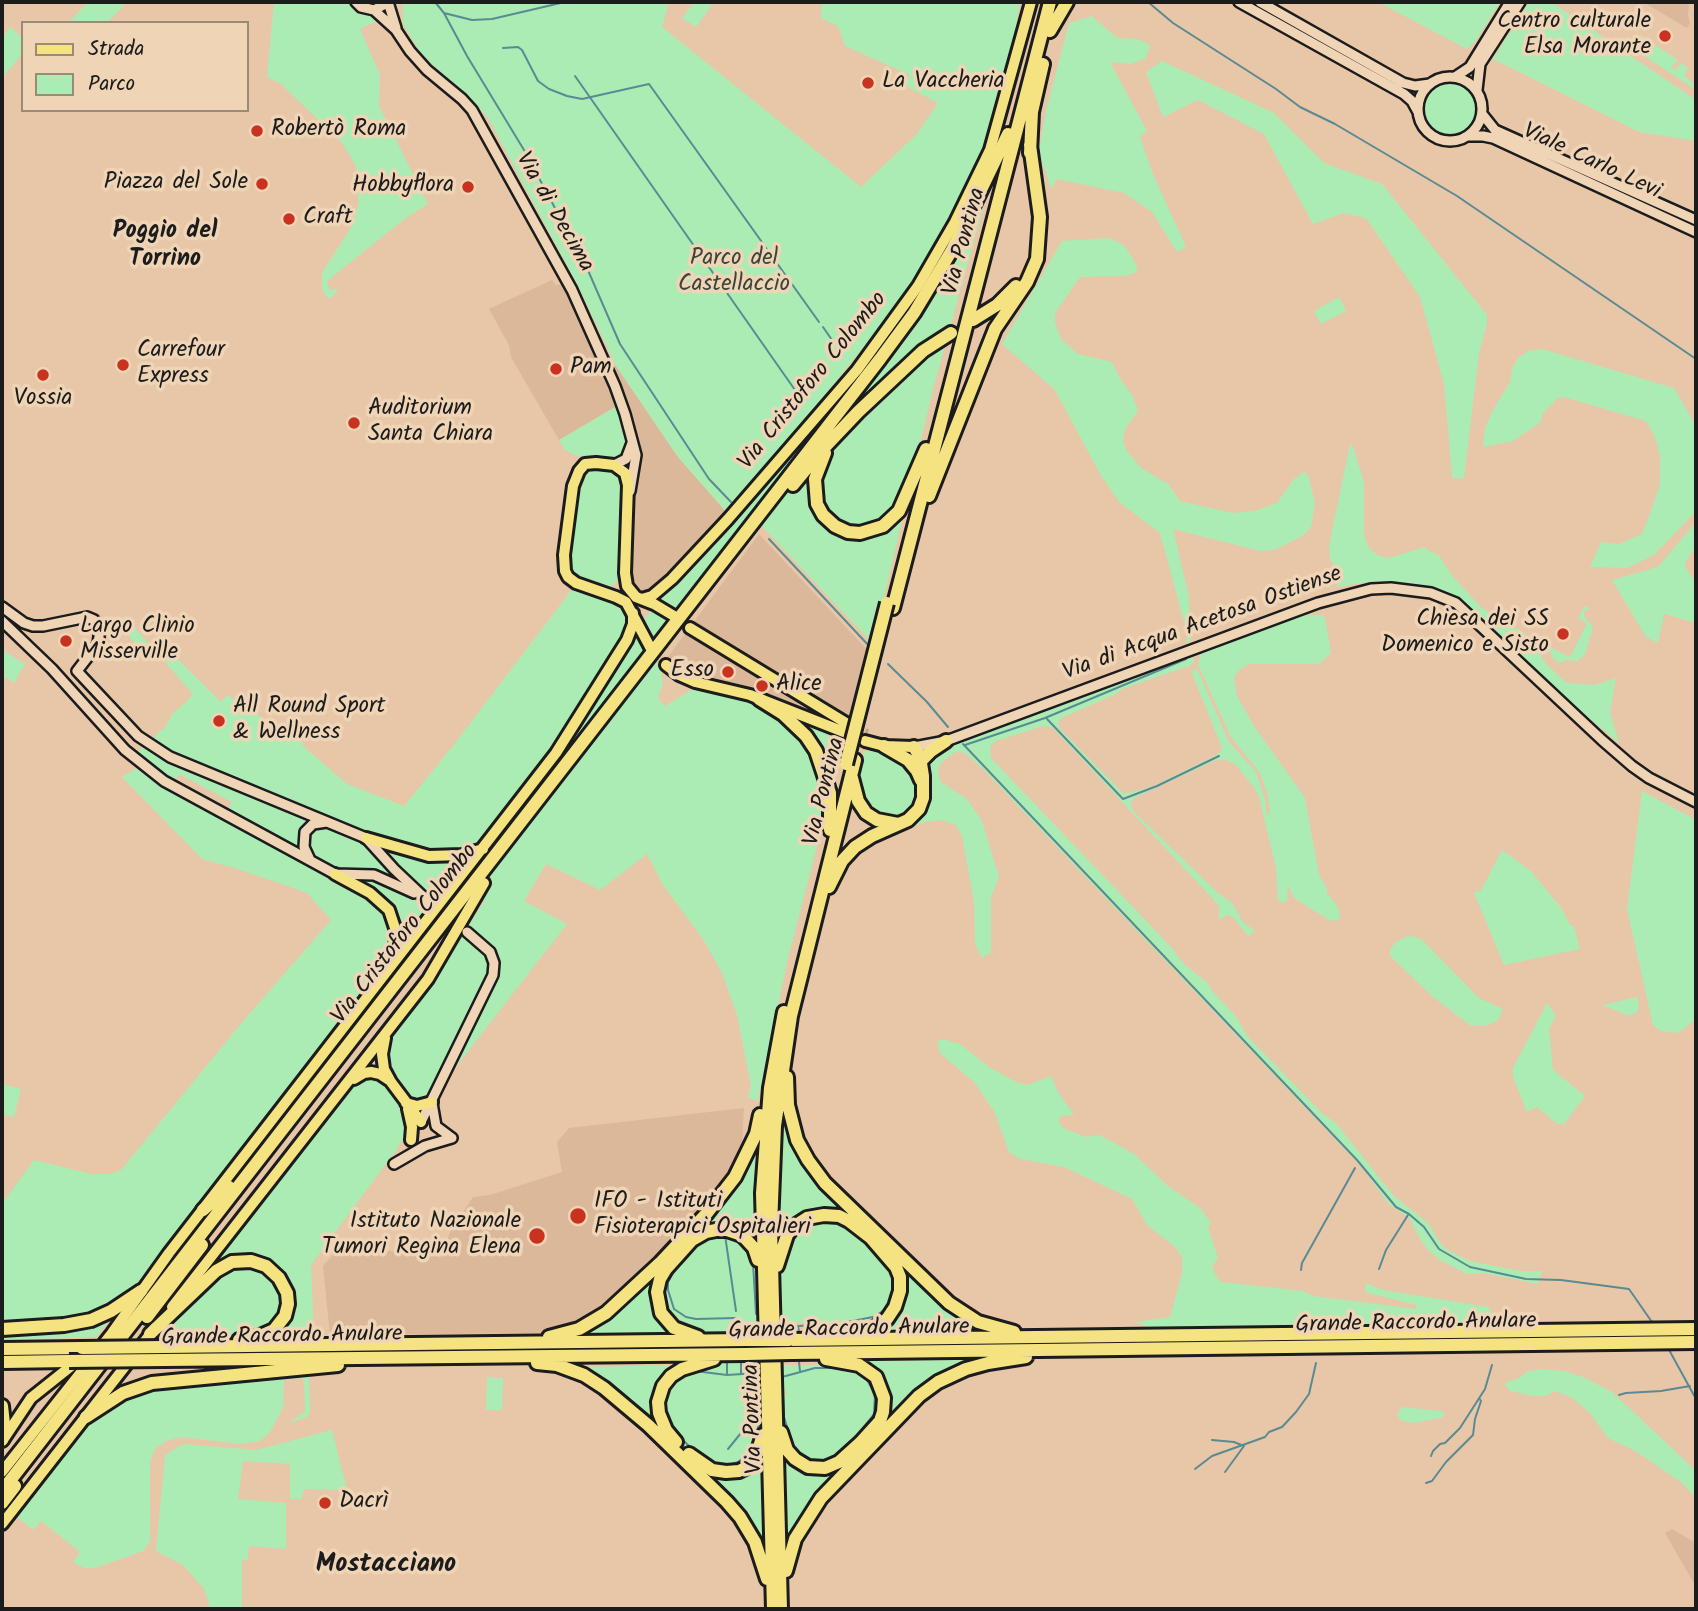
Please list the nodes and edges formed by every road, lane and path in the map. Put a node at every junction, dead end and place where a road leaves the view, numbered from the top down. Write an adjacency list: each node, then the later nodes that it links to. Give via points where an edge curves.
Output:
1 (356, 2): 11 (street, Via di Decima)
2 (388, 2): 11 (street); 12 (street, Via di Decima)
3 (1033, 2): 19 (highway, Via Cristoforo Colombo); 26 (main road, Via Cristoforo Colombo, via 994,137 976,180 918,286)
4 (1050, 2): 33 (highway, Via Pontina)
5 (1057, 2): 13 (highway)
6 (1067, 2): 13 (highway)
7 (1238, 2): 17 (street, via 1404,94)
8 (1260, 2): 15 (street, via 1403,83)
9 (1510, 2): 14 (street, via 1470,67)
10 (1520, 2): 16 (street, via 1480,64)
11 (374, 10): 12 (street, Via di Decima)
12 (396, 30): 29 (street, Via di Decima, via 416,58 462,99 475,117 577,299 621,400)
13 (1050, 31): 21 (highway)
14 (1455, 77): 15 (street); 16 (street)
15 (1431, 83): 17 (street, via 1422,93)
16 (1476, 90): 18 (street)
17 (1418, 112): 20 (street, via 1422,125 1436,139 1449,142)
18 (1483, 115): 20 (street); 22 (street, Viale Carlo Levi, via 1495,130)
19 (1008, 134): 27 (highway, Via Cristoforo Colombo, via 936,278); 30 (highway, Via Pontina)
20 (1469, 136): 23 (street, Viale Carlo Levi, via 1493,138)
21 (1030, 145): 24 (highway, via 1035,224 1030,258 1009,293); 33 (highway, via 1040,221 1037,260 995,329)
22 (1696, 220)
23 (1696, 232)
24 (973, 320)
25 (951, 332): 28 (highway, Via Cristoforo Colombo, via 914,359)
26 (847, 383): 27 (highway); 34 (main road, Via Cristoforo Colombo, via 690,561 654,595)
27 (844, 405): 53 (highway, Via Cristoforo Colombo)
28 (831, 440): 30 (highway, via 816,475 815,500 831,523 854,533 879,528 895,516); 64 (highway, Via Cristoforo Colombo)
29 (632, 442): 31 (street, via 626,459); 32 (street, Via di Decima, via 636,464)
30 (926, 449): 35 (highway, Via Pontina)
31 (614, 465): 32 (main road, Via di Decima, via 626,474); 37 (main road, via 586,464 579,471 563,561 568,577 577,584 621,598)
32 (628, 498): 34 (main road, Via di Decima, via 626,581 631,593)
33 (905, 563): 35 (highway, Via Pontina)
34 (642, 599): 38 (main road)
35 (890, 606): 50 (highway, Via Pontina, bridge)
36 (2, 607): 55 (street, via 24,623 43,626 87,617 97,623 99,644 77,671 132,731 156,750)
37 (633, 613): 41 (main road); 54 (main road, Via Cristoforo Colombo, via 627,640 572,729)
38 (674, 616)
39 (2, 621): 60 (street, via 120,745 156,776)
40 (690, 628): 44 (main road)
41 (650, 647)
42 (666, 665): 43 (main road, via 695,682)
43 (759, 699): 45 (main road); 57 (highway, via 783,714 817,751 830,790)
44 (808, 700): 45 (main road); 45 (main road, via 850,730)
45 (800, 715)
46 (946, 741): 48 (street, Via di Acqua Acetosa Ostiense); 49 (highway); 52 (street, Via di Acqua Acetosa Ostiense, via 1318,603 1391,588 1431,593 1456,603 1632,766)
47 (884, 746): 48 (main road, Via di Acqua Acetosa Ostiense); 48 (main road, Via di Acqua Acetosa Ostiense, via 866,738); 51 (highway, via 914,766)
48 (911, 747): 49 (highway)
49 (921, 761): 51 (highway)
50 (851, 766): 56 (highway, via 866,813); 57 (highway, Via Pontina); 65 (highway, Via Pontina)
51 (924, 787): 56 (highway, via 918,811)
52 (1696, 802)
53 (526, 816): 54 (highway); 77 (highway, Via Cristoforo Colombo)
54 (505, 821): 59 (main road, Via Cristoforo Colombo)
55 (330, 822): 58 (street); 60 (street, via 313,824 305,832 304,847)
56 (898, 824): 65 (highway, via 850,851)
57 (830, 830): 70 (highway, Via Pontina)
58 (366, 838): 59 (main road, via 429,856); 61 (street)
59 (483, 849): 67 (main road, Via Cristoforo Colombo)
60 (311, 861): 62 (street)
61 (394, 869): 63 (street); 63 (street, via 428,901)
62 (335, 874): 63 (street); 67 (main road, via 377,897 391,914 397,943)
63 (385, 878)
64 (484, 883): 68 (main road, Via Cristoforo Colombo, via 433,971); 106 (highway, Via Cristoforo Colombo)
65 (819, 906): 69 (highway, Via Pontina)
66 (467, 932): 73 (street, via 490,952 494,972)
67 (387, 972): 79 (main road, Via Cristoforo Colombo)
68 (389, 1029): 71 (main road, via 382,1057); 72 (main road, Via Cristoforo Colombo)
69 (788, 1034): 81 (highway, Via Pontina, via 772,1159); 91 (highway, via 791,1120 802,1150 825,1183 940,1295 973,1319 1014,1332)
70 (773, 1067): 81 (highway, Via Pontina, via 762,1176); 90 (highway, via 747,1154 707,1213 606,1313 573,1332)
71 (391, 1082): 72 (main road, via 366,1072); 74 (main road)
72 (337, 1094): 85 (main road, Via Cristoforo Colombo)
73 (432, 1102): 74 (main road); 75 (street); 78 (street, via 436,1126 452,1138 422,1147)
74 (407, 1103): 75 (main road); 76 (main road)
75 (421, 1122)
76 (411, 1140)
77 (260, 1158): 79 (highway); 105 (highway, Via Cristoforo Colombo)
78 (394, 1164)
79 (202, 1210): 80 (main road, Via Cristoforo Colombo)
80 (141, 1291): 82 (highway, via 103,1315 82,1322); 84 (main road, Via Cristoforo Colombo)
81 (768, 1292): 87 (highway, via 784,1240 802,1220 839,1216 871,1238 897,1269 898,1302 876,1327); 88 (highway, via 754,1248 733,1231 701,1234 666,1269 656,1297 667,1322 689,1334); 101 (highway, Via Pontina)
82 (2, 1328)
83 (1690, 1329): 86 (highway, Grande Raccordo Anulare)
84 (112, 1333): 103 (main road, via 31,1398); 104 (main road, Via Cristoforo Colombo)
85 (150, 1334): 92 (highway, via 227,1264 256,1262 279,1278 288,1304 278,1327 258,1337); 102 (main road, Via Cristoforo Colombo)
86 (1637, 1336): 89 (highway, Grande Raccordo Anulare); 91 (highway, Grande Raccordo Anulare)
87 (825, 1340): 91 (highway, Grande Raccordo Anulare); 95 (highway, Grande Raccordo Anulare)
88 (730, 1341): 90 (highway, Grande Raccordo Anulare); 94 (highway, Grande Raccordo Anulare)
89 (1692, 1342)
90 (524, 1343): 92 (highway, Grande Raccordo Anulare)
91 (1081, 1343): 95 (highway, Grande Raccordo Anulare); 108 (highway, via 981,1364 919,1395 812,1509 792,1545)
92 (194, 1347): 96 (highway, Grande Raccordo Anulare)
93 (2, 1349): 96 (highway, Grande Raccordo Anulare, bridge)
94 (743, 1349): 95 (highway, Grande Raccordo Anulare, bridge); 97 (highway, Grande Raccordo Anulare); 101 (highway, via 695,1363 671,1376 659,1398 661,1422 699,1463 726,1472 742,1470 755,1460)
95 (793, 1349): 101 (highway, via 869,1371 882,1390 882,1417 838,1464 815,1468 802,1464 787,1450)
96 (163, 1354): 98 (highway, Grande Raccordo Anulare); 99 (highway, Grande Raccordo Anulare, bridge)
97 (478, 1357): 98 (highway, Grande Raccordo Anulare); 108 (highway, via 567,1368 629,1408 740,1517 758,1548)
98 (389, 1358): 102 (highway, via 152,1383 123,1392)
99 (2, 1362)
100 (2, 1406): 103 (highway)
101 (771, 1411): 108 (highway, Via Pontina)
102 (86, 1416): 107 (main road, Via Cristoforo Colombo)
103 (2, 1441)
104 (2, 1472)
105 (2, 1491)
106 (2, 1503)
107 (2, 1524)
108 (777, 1606)

